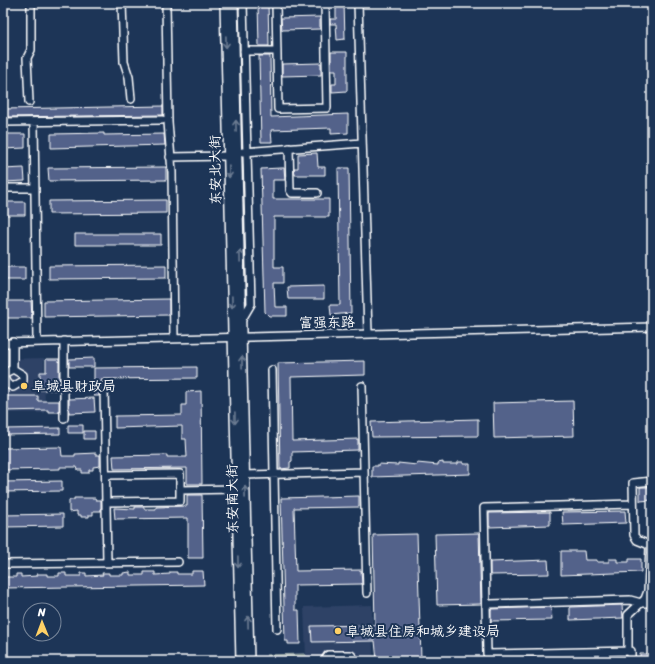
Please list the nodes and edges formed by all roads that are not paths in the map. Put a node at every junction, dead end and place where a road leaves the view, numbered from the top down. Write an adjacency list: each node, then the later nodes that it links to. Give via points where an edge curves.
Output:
1 (31, 3): 13 (street, via 30,50 27,58)
2 (122, 3): 12 (street, via 124,62 129,77)
3 (166, 3): 21 (street)
4 (225, 3): 20 (main road, 东安北大街, one-way to 20)
5 (233, 3): 20 (main road, 东安北大街, one-way to 5)
6 (243, 3): 10 (street)
7 (276, 3): 11 (street)
8 (325, 3): 11 (street, via 327,108 278,109)
9 (358, 3): 17 (street)
10 (244, 51): 11 (street); 19 (street)
11 (277, 51)
12 (131, 99)
13 (29, 102)
14 (162, 120): 16 (street)
15 (3, 122): 16 (street)
16 (34, 122): 23 (street)
17 (362, 143): 18 (street); 27 (street)
18 (289, 148): 19 (street); 24 (street, via 290,190 292,193)
19 (247, 152): 20 (street); 25 (street, via 251,304)
20 (233, 154): 21 (street); 25 (main road, 东安北大街, one-way to 20); 28 (main road, 东安北大街, one-way to 28)
21 (170, 157): 29 (street)
22 (3, 188): 23 (street)
23 (35, 188): 32 (street)
24 (317, 193)
25 (241, 321): 28 (main road, 东安北大街)
26 (652, 327): 27 (street, 富强东路)
27 (368, 334): 28 (street, 富强东路)
28 (237, 337): 29 (street, 富强东路); 41 (main road, 东安南大街, one-way to 28); 44 (main road, 东安南大街, one-way to 44)
29 (174, 338): 30 (street, 富强东路)
30 (64, 341): 32 (street, 富强东路); 38 (street)
31 (13, 342): 32 (street, 富强东路); 33 (street, 富强东路); 34 (street)
32 (37, 342)
33 (3, 343)
34 (13, 369)
35 (272, 370): 40 (street)
36 (362, 386): 39 (street)
37 (104, 387): 42 (street)
38 (64, 418)
39 (364, 472): 40 (street); 51 (street)
40 (274, 474): 41 (street); 55 (street)
41 (245, 475): 58 (main road, 东安南大街, one-way to 41)
42 (106, 476): 45 (street, via 180,474); 46 (street)
43 (652, 481): 47 (street, via 633,483)
44 (237, 489): 45 (street); 57 (main road, 东安南大街, one-way to 57)
45 (180, 490): 46 (street, via 180,501)
46 (106, 502): 49 (street)
47 (633, 504): 52 (street, via 634,535 637,540 650,547 648,591); 56 (street, via 484,508 487,654)
48 (178, 562): 49 (street)
49 (107, 563): 50 (street)
50 (3, 564)
51 (367, 593)
52 (641, 603): 53 (street); 54 (street, via 630,600); 56 (street, via 628,615)
53 (652, 603)
54 (491, 604)
55 (277, 629)
56 (628, 651): 61 (street, via 631,651)
57 (241, 661)
58 (249, 661)
59 (324, 661): 60 (street, via 328,655 351,654)
60 (356, 661)
61 (631, 661)

